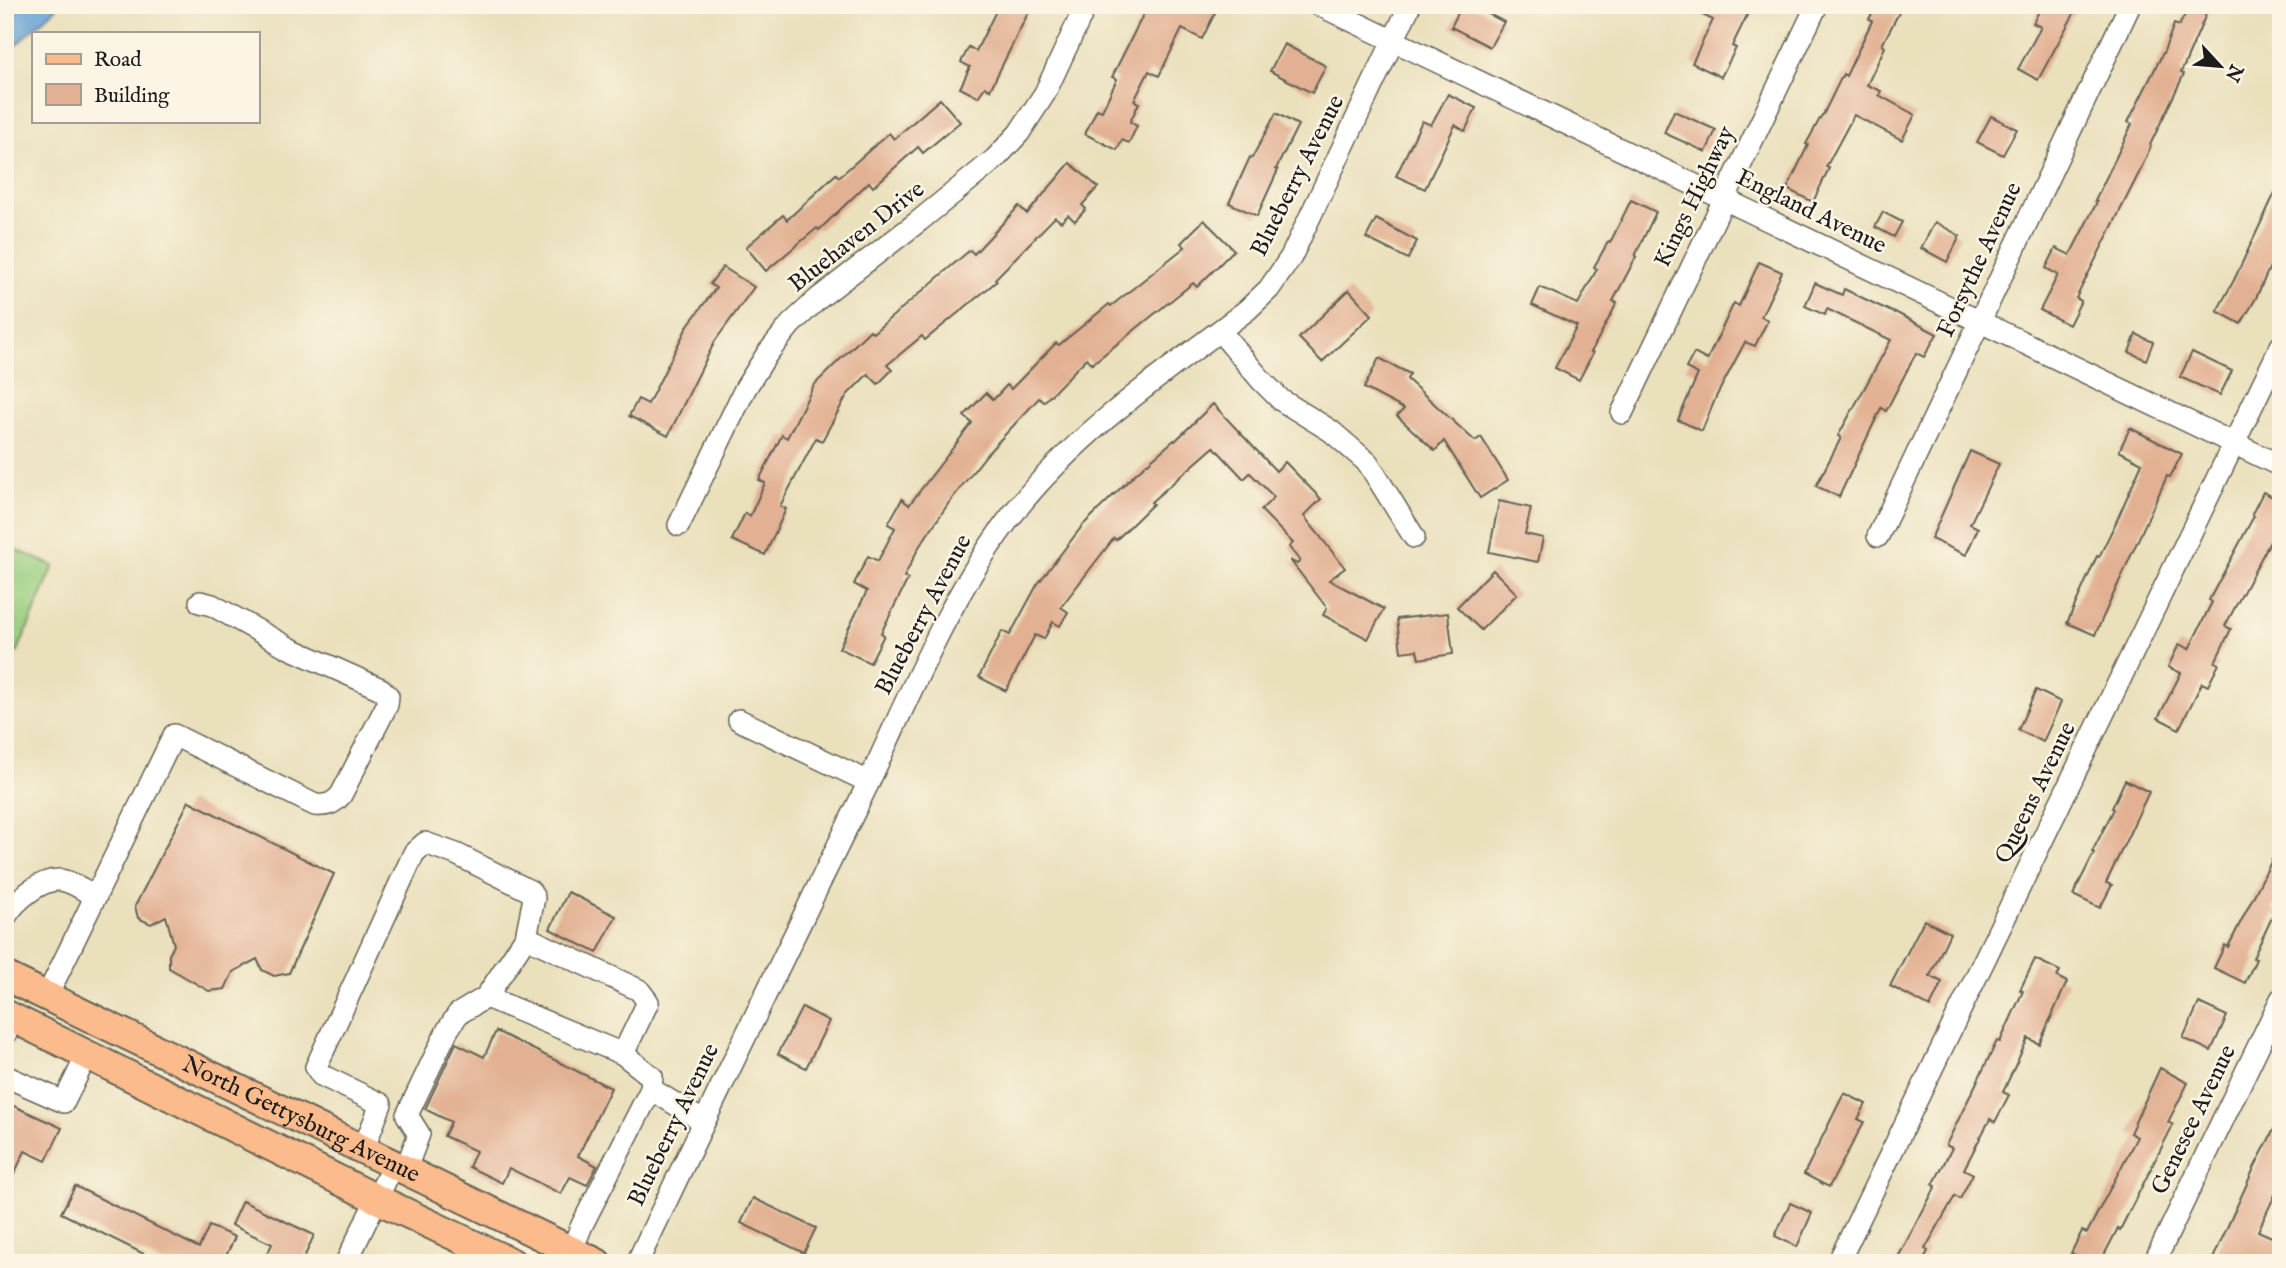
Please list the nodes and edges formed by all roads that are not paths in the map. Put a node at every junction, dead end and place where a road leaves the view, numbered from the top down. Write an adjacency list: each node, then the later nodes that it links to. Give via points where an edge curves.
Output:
1 (1086, 5): 14 (street, Bluehaven Drive, via 1045,93 995,159 819,298 766,354)
2 (1319, 5): 6 (street, England Avenue)
3 (1410, 5): 6 (street, Blueberry Avenue)
4 (1817, 5): 7 (street, Kings Highway)
5 (2130, 5): 8 (street, Forsythe Avenue)
6 (1394, 41): 7 (street, England Avenue); 9 (street, Blueberry Avenue, via 1291,257 1269,289)
7 (1723, 199): 8 (street, England Avenue); 11 (street, Kings Highway)
8 (1980, 322): 12 (street, England Avenue); 15 (street, Forsythe Avenue)
9 (1220, 331): 16 (street, via 1282,400 1331,431 1367,463); 19 (street, Blueberry Avenue, via 1089,434 1017,508 969,579)
10 (2281, 346): 12 (street, Queens Avenue)
11 (1622, 413)
12 (2235, 443): 13 (street, England Avenue); 43 (street, Queens Avenue)
13 (2281, 466)
14 (679, 524)
15 (1878, 536)
16 (1414, 537)
17 (200, 602): 20 (street, via 289,649 382,689 388,696 387,705 341,795 325,806 174,735)
18 (739, 720): 19 (street)
19 (869, 782): 34 (street, Blueberry Avenue)
20 (96, 897): 21 (street, via 63,880 45,883 27,894); 24 (street)
21 (5, 918)
22 (526, 937): 25 (street); 28 (street, via 639,990 648,1002); 32 (street, via 534,898 530,891 425,843 414,853 316,1067 321,1075)
23 (5, 976): 24 (main road, North Gettysburg Avenue)
24 (47, 996): 35 (main road, North Gettysburg Avenue)
25 (486, 998): 28 (street); 33 (street, via 458,1014)
26 (2281, 999): 44 (street, Genesee Avenue)
27 (8, 1022): 29 (main road, North Gettysburg Avenue)
28 (623, 1054): 31 (street, via 652,1077)
29 (87, 1055): 30 (street, via 64,1102); 37 (main road, North Gettysburg Avenue)
30 (5, 1076)
31 (651, 1090): 34 (street); 38 (street)
32 (381, 1104): 33 (street); 35 (street)
33 (407, 1115): 36 (street, via 419,1134)
34 (704, 1122): 42 (street, Blueberry Avenue)
35 (363, 1150): 36 (main road, North Gettysburg Avenue)
36 (399, 1168): 37 (street); 38 (main road, North Gettysburg Avenue)
37 (377, 1199): 39 (street); 40 (main road, North Gettysburg Avenue)
38 (568, 1256): 41 (main road, North Gettysburg Avenue)
39 (346, 1263)
40 (512, 1263)
41 (597, 1263)
42 (638, 1263)
43 (1838, 1263)
44 (2154, 1263)

